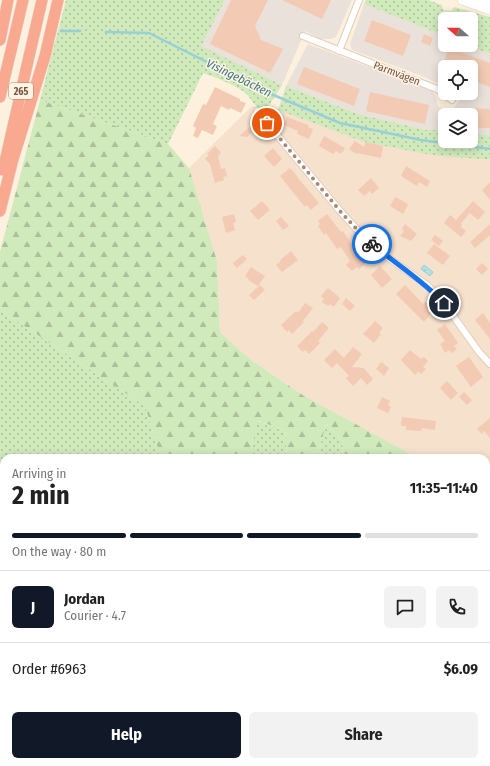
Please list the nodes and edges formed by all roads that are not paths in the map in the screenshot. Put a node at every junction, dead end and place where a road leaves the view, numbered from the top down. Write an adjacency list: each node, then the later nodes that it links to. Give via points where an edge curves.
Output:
1 (8, 0): 11 (highway)
2 (23, 0): 14 (highway, 265)
3 (42, 0): 16 (highway, 265)
4 (58, 0): 17 (highway, via 45,56 13,159)
5 (359, 0): 12 (street)
6 (462, 0): 9 (main road)
7 (481, 0): 8 (main road)
8 (490, 4)
9 (490, 10)
10 (303, 36): 12 (street, Parmvägen)
11 (0, 40)
12 (339, 51): 13 (street, Parmvägen)
13 (438, 90)
14 (0, 97)
15 (257, 111): 18 (street, via 362,235 386,256 427,285 444,303)
16 (0, 182)
17 (0, 211)
18 (490, 364)

